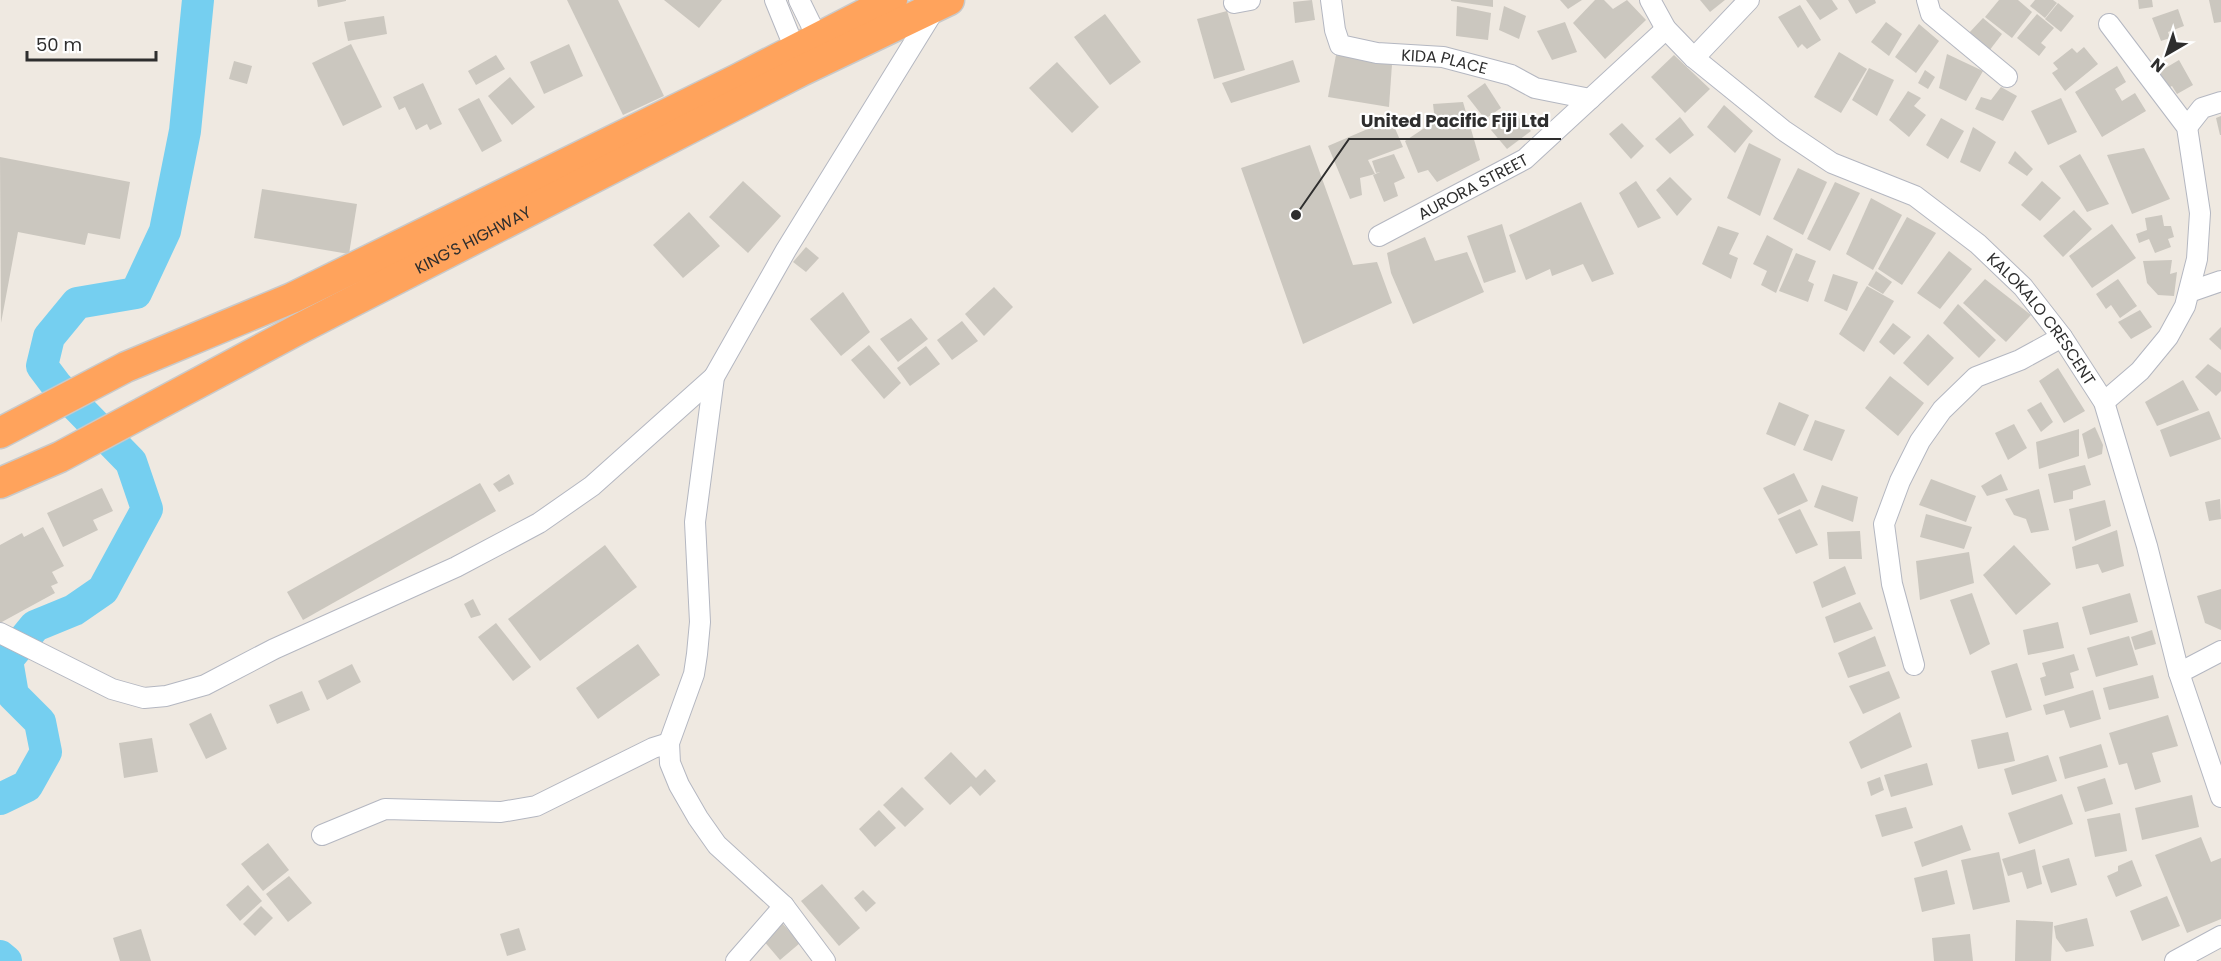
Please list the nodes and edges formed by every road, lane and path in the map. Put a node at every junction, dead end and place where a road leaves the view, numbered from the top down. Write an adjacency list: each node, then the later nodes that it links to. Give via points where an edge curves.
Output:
1 (776, 0): 11 (street)
2 (799, 0): 11 (street)
3 (892, 0): 11 (highway, KING'S HIGHWAY)
4 (1331, 0): 14 (street, KIDA PLACE, via 1340,45 1377,53 1443,57 1510,75 1535,88)
5 (1650, 0): 10 (street, KALOKALO CRESCENT)
6 (1749, 0): 12 (street)
7 (1927, 0): 13 (street, via 1931,14)
8 (943, 3): 11 (highway, KING'S HIGHWAY); 21 (street, via 786,250)
9 (2109, 24): 16 (street)
10 (1666, 28): 12 (street, KALOKALO CRESCENT); 14 (street, AURORA STREET)
11 (811, 54): 23 (highway, KING'S HIGHWAY, via 738,79 292,298 126,367); 24 (highway, KING'S HIGHWAY, via 60,457)
12 (1694, 58): 20 (street, KALOKALO CRESCENT, via 1783,130 1832,163 1915,196 1969,237 2023,287)
13 (2007, 77)
14 (1590, 99): 17 (street, AURORA STREET, via 1525,159)
15 (2221, 102): 16 (street, via 2202,108)
16 (2187, 127): 19 (street, via 2200,213 2197,259)
17 (1379, 236)
18 (2221, 281): 19 (street)
19 (2189, 292): 22 (street, via 2168,337 2140,371)
20 (2062, 337): 22 (street, KALOKALO CRESCENT); 27 (street, via 2020,360 1976,377 1942,410 1920,441 1900,481 1884,524 1892,584)
21 (714, 377): 25 (street, via 592,486 538,523 456,567 206,685 144,698 112,688); 29 (street, via 695,522 700,622 697,654 694,674)
22 (2104, 402): 28 (street, KALOKALO CRESCENT)
23 (0, 432)
24 (0, 483)
25 (8, 636)
26 (2221, 651): 28 (street)
27 (1914, 665)
28 (2179, 673): 30 (street, KALOKALO CRESCENT)
29 (669, 743): 31 (street, via 536,806 501,812 385,809); 32 (street, via 670,763 679,785 717,845)
30 (2221, 796)
31 (322, 835)
32 (784, 906): 34 (street); 35 (street)
33 (2221, 936): 36 (street)
34 (736, 961)
35 (825, 961)
36 (2175, 961)

